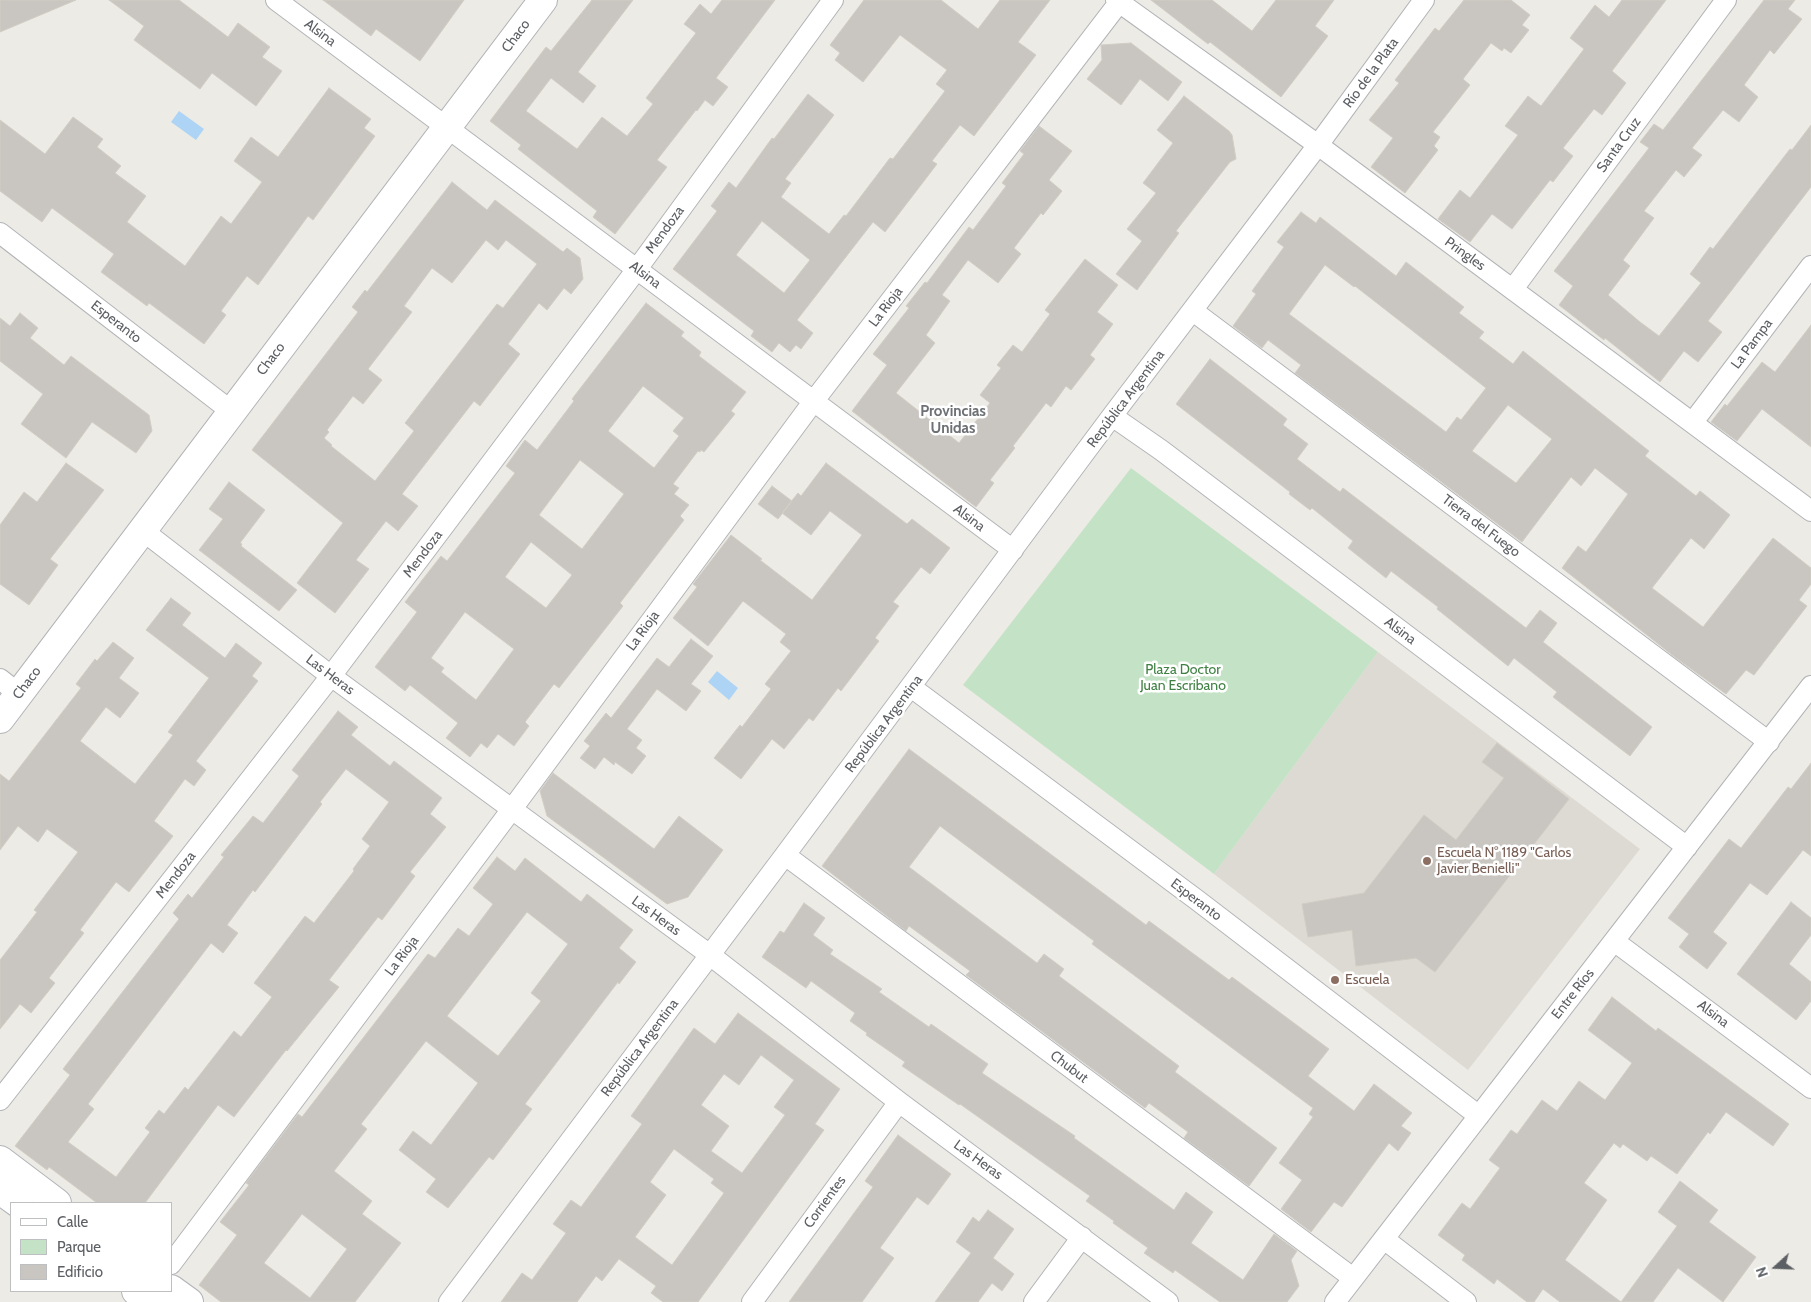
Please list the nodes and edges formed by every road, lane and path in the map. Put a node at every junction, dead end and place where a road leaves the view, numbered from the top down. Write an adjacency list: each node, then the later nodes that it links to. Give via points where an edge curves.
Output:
1 (276, 0): 7 (street, Alsina)
2 (543, 0): 7 (main road, Chaco)
3 (833, 0): 11 (street, Mendoza)
4 (1424, 0): 8 (street, Río de la Plata)
5 (1726, 0): 12 (street, Santa Cruz)
6 (1119, 1): 8 (street, Pringles); 14 (street, La Rioja)
7 (447, 127): 11 (street, Alsina); 15 (main road, Chaco)
8 (1318, 145): 12 (street, Pringles); 13 (street, República Argentina)
9 (0, 233): 15 (street, Esperanto)
10 (1811, 266): 17 (street, La Pampa)
11 (637, 269): 14 (street, Alsina); 21 (street, Mendoza)
12 (1513, 289): 17 (street, Pringles)
13 (1194, 311): 16 (street, República Argentina); 26 (street, Tierra del Fuego)
14 (813, 402): 20 (street, Alsina); 27 (street, La Rioja)
15 (231, 411): 19 (main road, Chaco)
16 (1112, 416): 20 (street, República Argentina); 28 (street, Alsina)
17 (1693, 422): 18 (street, Pringles)
18 (1811, 511)
19 (142, 530): 21 (street, Las Heras); 22 (main road, Chaco)
20 (1013, 550): 24 (street, República Argentina)
21 (332, 676): 27 (street, Las Heras); 33 (street, Mendoza)
22 (9, 686): 25 (main road, Chaco)
23 (1811, 686): 26 (street, Entre Ríos)
24 (911, 687): 29 (street, República Argentina); 35 (street, Esperanto)
25 (0, 719)
26 (1769, 742): 28 (street, Entre Ríos)
27 (512, 809): 31 (street, Las Heras); 42 (street, La Rioja)
28 (1687, 847): 30 (street, Entre Ríos)
29 (785, 856): 31 (street, República Argentina); 43 (street, Chubut)
30 (1614, 941): 32 (street, Alsina); 35 (street, Entre Ríos)
31 (710, 955): 34 (street, Las Heras); 46 (street, República Argentina)
32 (1811, 1088)
33 (0, 1100)
34 (899, 1102): 40 (street, Las Heras); 47 (street, Corrientes)
35 (1479, 1116): 41 (street, Entre Ríos)
36 (0, 1160): 39 (main road)
37 (0, 1190): 38 (main road)
38 (17, 1202)
39 (56, 1202)
40 (1082, 1237): 48 (street); 49 (street, Las Heras)
41 (1384, 1239): 43 (street, Entre Ríos); 51 (street)
42 (172, 1263)
43 (1353, 1278): 50 (street, Entre Ríos)
44 (172, 1290): 45 (main road)
45 (188, 1302)
46 (448, 1302)
47 (752, 1302)
48 (1034, 1302)
49 (1168, 1302)
50 (1335, 1302)
51 (1466, 1302)

